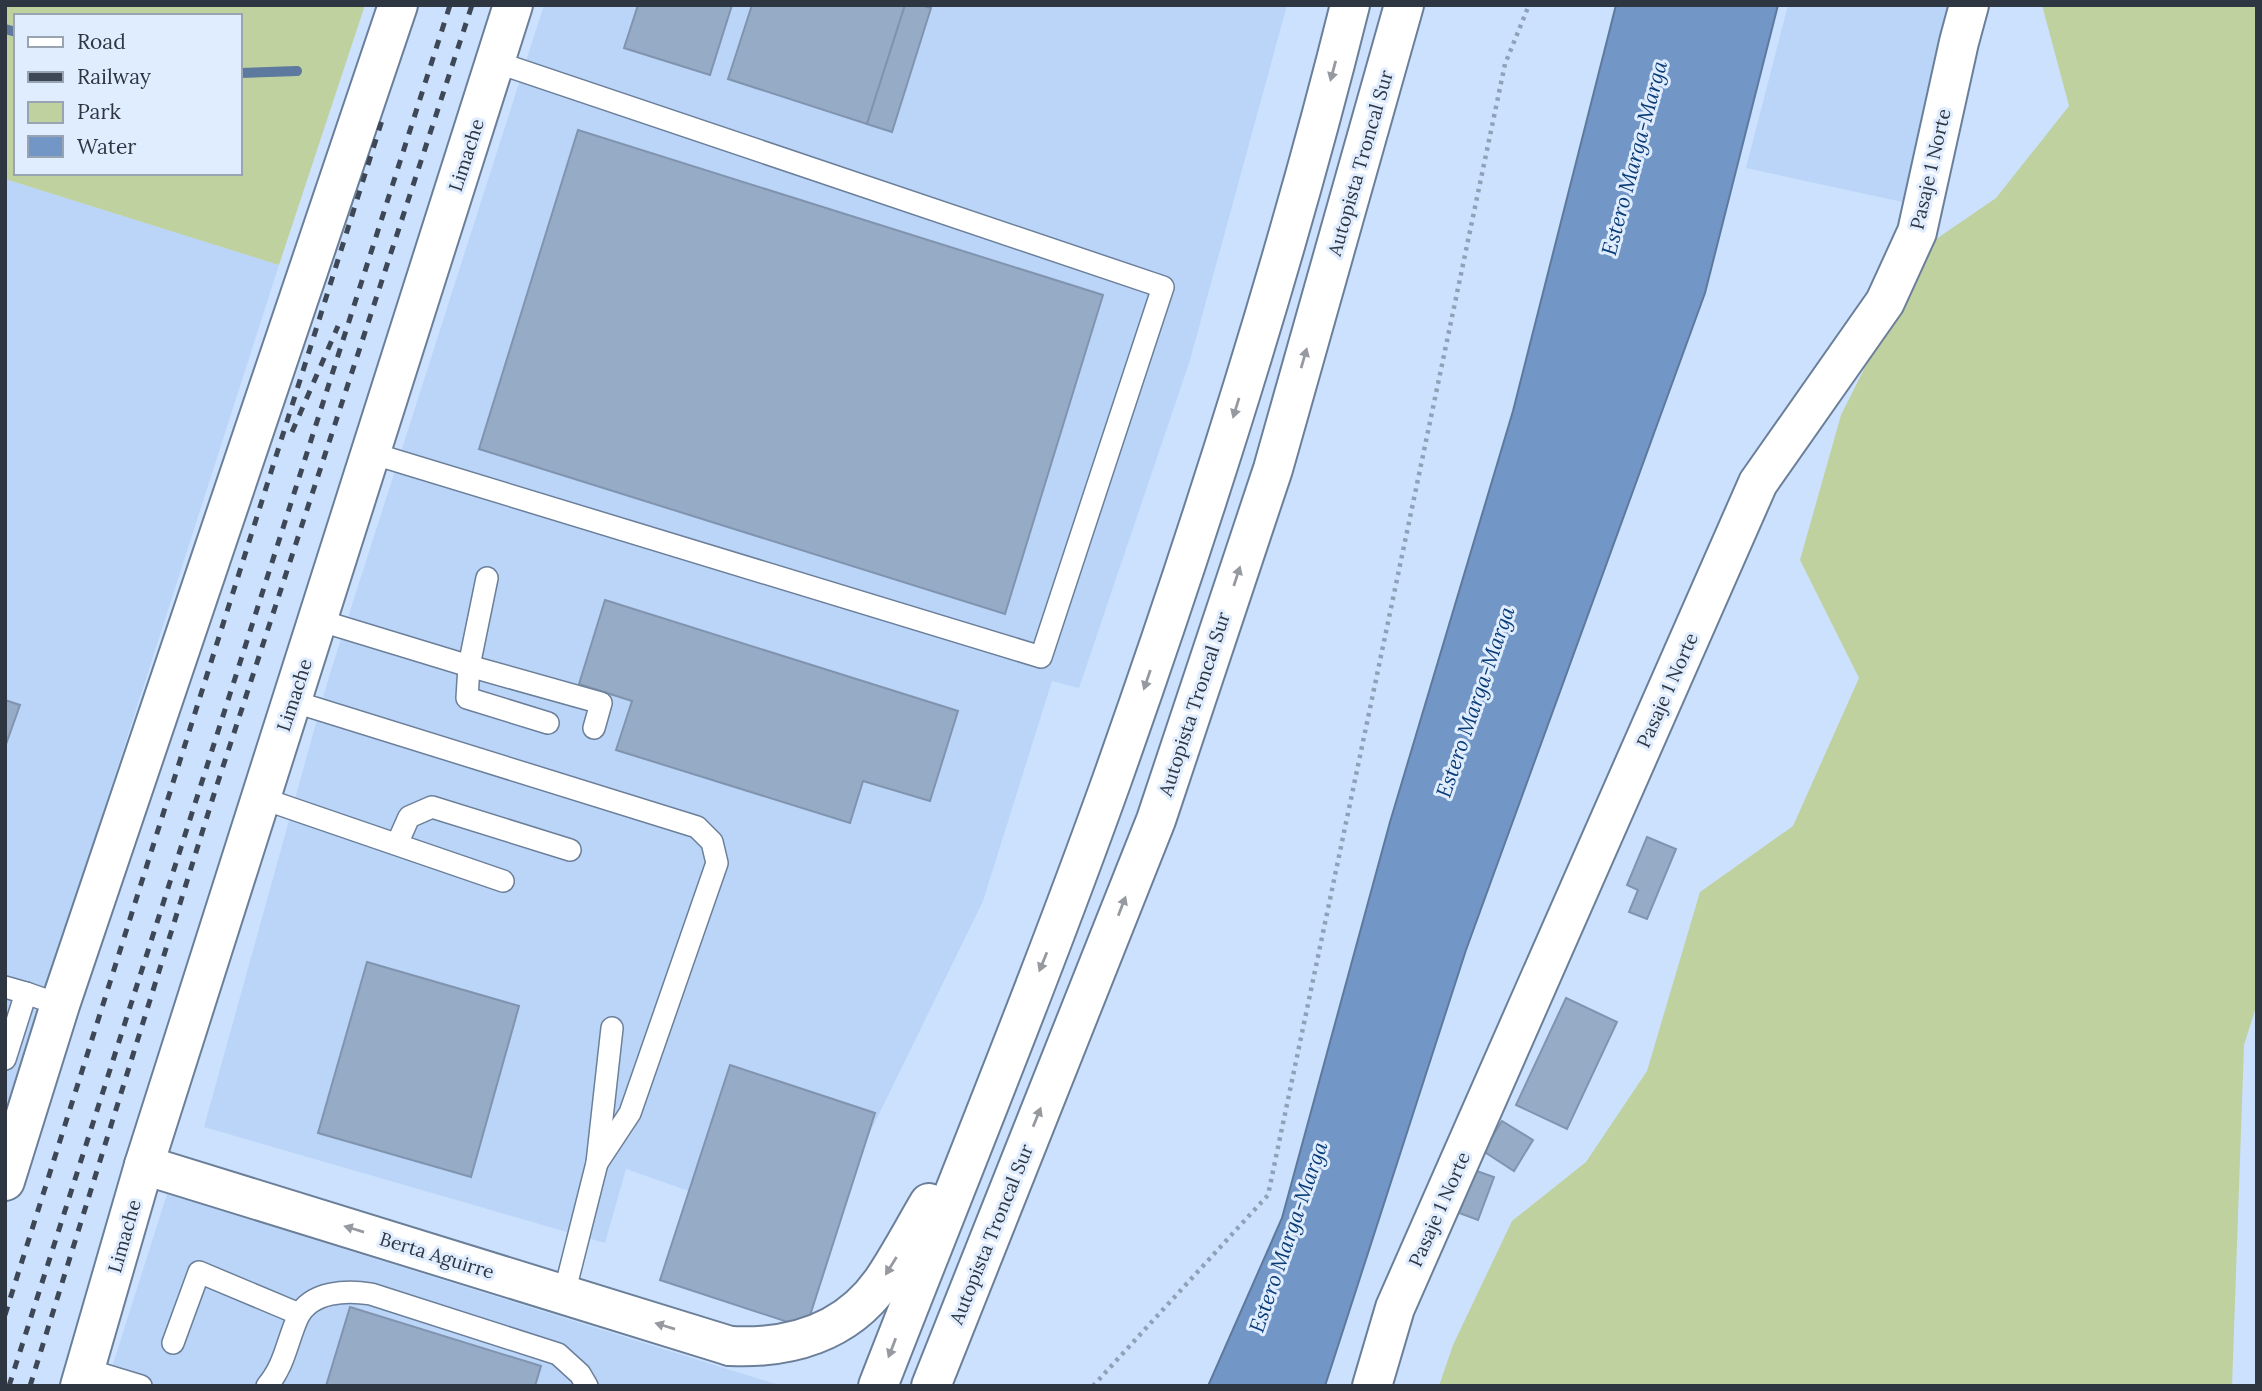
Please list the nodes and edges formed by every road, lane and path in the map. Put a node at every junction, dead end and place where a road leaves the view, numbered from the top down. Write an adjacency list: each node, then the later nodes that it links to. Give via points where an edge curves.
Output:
1 (513, 5): 7 (main road, Limache)
2 (1350, 5): 22 (main road, one-way to 22, via 1284,250 1169,615 1057,928)
3 (1404, 5): 34 (main road, Autopista Troncal Sur, one-way to 3, via 1156,820 1273,469)
4 (1530, 5): 35 (path, via 1505,64 1268,1195)
5 (1969, 5): 36 (main road, Pasaje 1 Norte, via 1917,232 1885,302 1758,484 1395,1308)
6 (397, 6): 19 (main road, via 368,98)
7 (496, 62): 8 (main road, Limache); 8 (lane, via 1163,287 1041,657)
8 (372, 453): 10 (main road, Limache)
9 (487, 578): 11 (lane)
10 (318, 620): 11 (lane); 12 (main road, Limache)
11 (469, 666): 13 (lane, via 467,698); 14 (lane, via 601,704)
12 (292, 701): 15 (main road, Limache); 23 (lane, via 697,827 712,842 717,863 629,1113)
13 (548, 723)
14 (594, 728)
15 (261, 798): 16 (lane); 24 (main road, Limache)
16 (397, 844): 17 (lane, via 409,817 432,807); 18 (lane)
17 (569, 850)
18 (503, 881)
19 (30, 995): 21 (lane); 25 (main road)
20 (611, 1028): 23 (lane)
21 (5, 1059)
22 (988, 1102): 26 (main road, Berta Aguirre, one-way to 26, via 880,1284 863,1303 822,1331 777,1345 730,1346); 33 (main road, one-way to 33)
23 (597, 1163): 26 (lane)
24 (144, 1164): 26 (main road, Berta Aguirre, one-way to 24); 29 (main road, Limache)
25 (5, 1181)
26 (564, 1294)
27 (299, 1314): 28 (lane, via 199,1272); 31 (lane, via 283,1362); 32 (lane, via 331,1294 371,1294 558,1354)
28 (173, 1343)
29 (83, 1377): 30 (lane)
30 (141, 1386)
31 (267, 1386)
32 (587, 1386)
33 (878, 1386)
34 (931, 1386)
35 (1093, 1386)
36 (1372, 1386)

